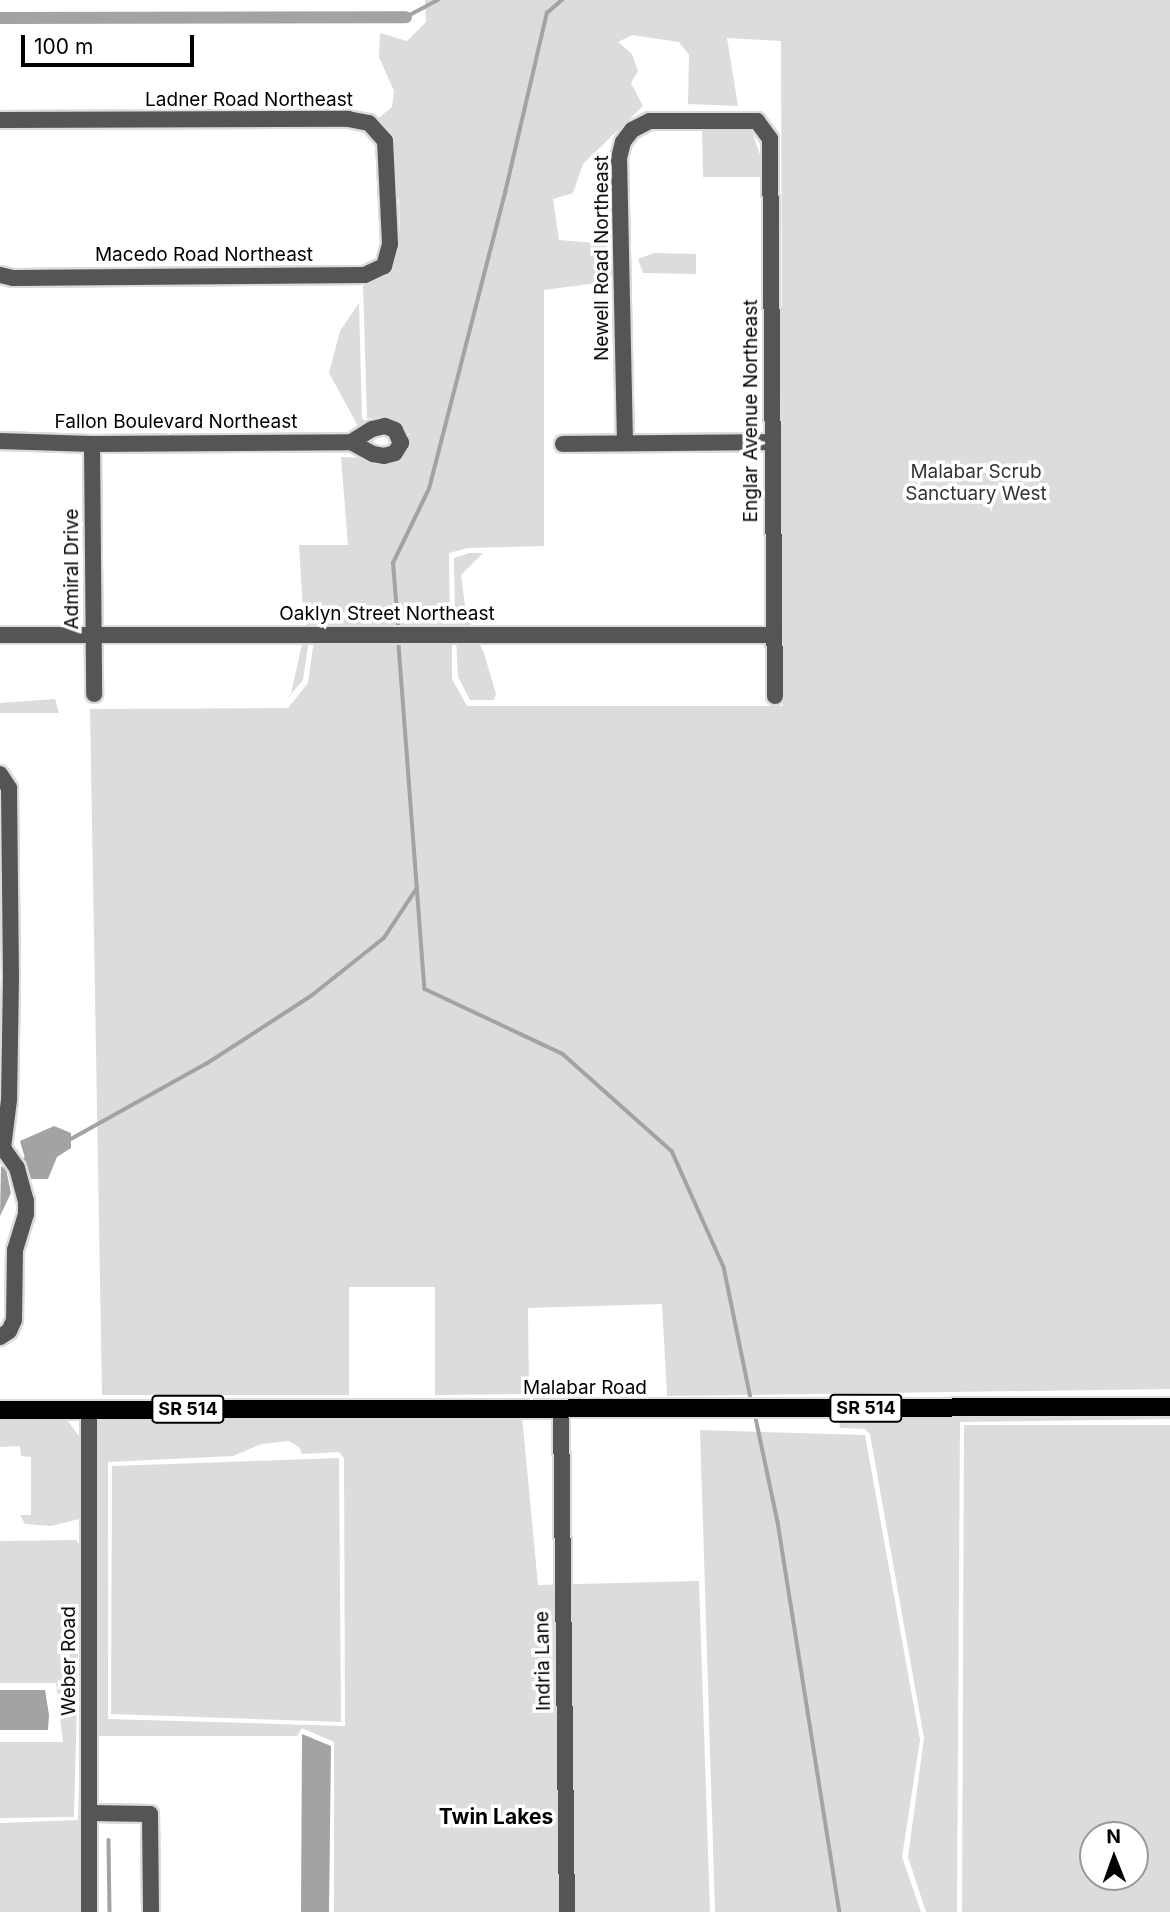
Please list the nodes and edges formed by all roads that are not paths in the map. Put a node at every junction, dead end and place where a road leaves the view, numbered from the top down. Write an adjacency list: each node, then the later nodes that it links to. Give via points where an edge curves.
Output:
1 (0, 120): 3 (street, Ladner Road Northeast, via 369,123 385,141)
2 (764, 127): 7 (street, Englar Avenue Northeast, via 770,139); 8 (street, Newell Road Northeast, via 749,119 667,119 639,125 623,142 619,159)
3 (390, 244): 4 (street, Macedo Road Northeast, via 384,266 365,275)
4 (0, 275)
5 (0, 441): 9 (street, Fallon Boulevard Northeast)
6 (351, 442): 9 (street, Fallon Boulevard Northeast)
7 (773, 442): 8 (street); 13 (street, Englar Avenue Northeast)
8 (625, 443): 10 (street)
9 (92, 444): 12 (street, Admiral Drive)
10 (563, 444)
11 (0, 635): 12 (street, Oaklyn Street Northeast)
12 (93, 635): 13 (street, Oaklyn Street Northeast); 14 (street, Admiral Drive)
13 (774, 635): 15 (street, Englar Avenue Northeast)
14 (94, 694)
15 (775, 696)
16 (0, 774): 17 (street, via 9,788 9,1100 3,1148 26,1201 15,1250 14,1320)
17 (0, 1337)
18 (1170, 1407): 21 (main road, Malabar Road / SR 514)
19 (0, 1410): 20 (main road, Malabar Road / SR 514)
20 (89, 1410): 21 (main road, Malabar Road / SR 514); 22 (street, Weber Road)
21 (561, 1410): 25 (street, Indria Lane)
22 (90, 1813): 23 (street, Weber Road); 24 (street, via 150,1814)
23 (89, 1912)
24 (151, 1912)
25 (568, 1912)

